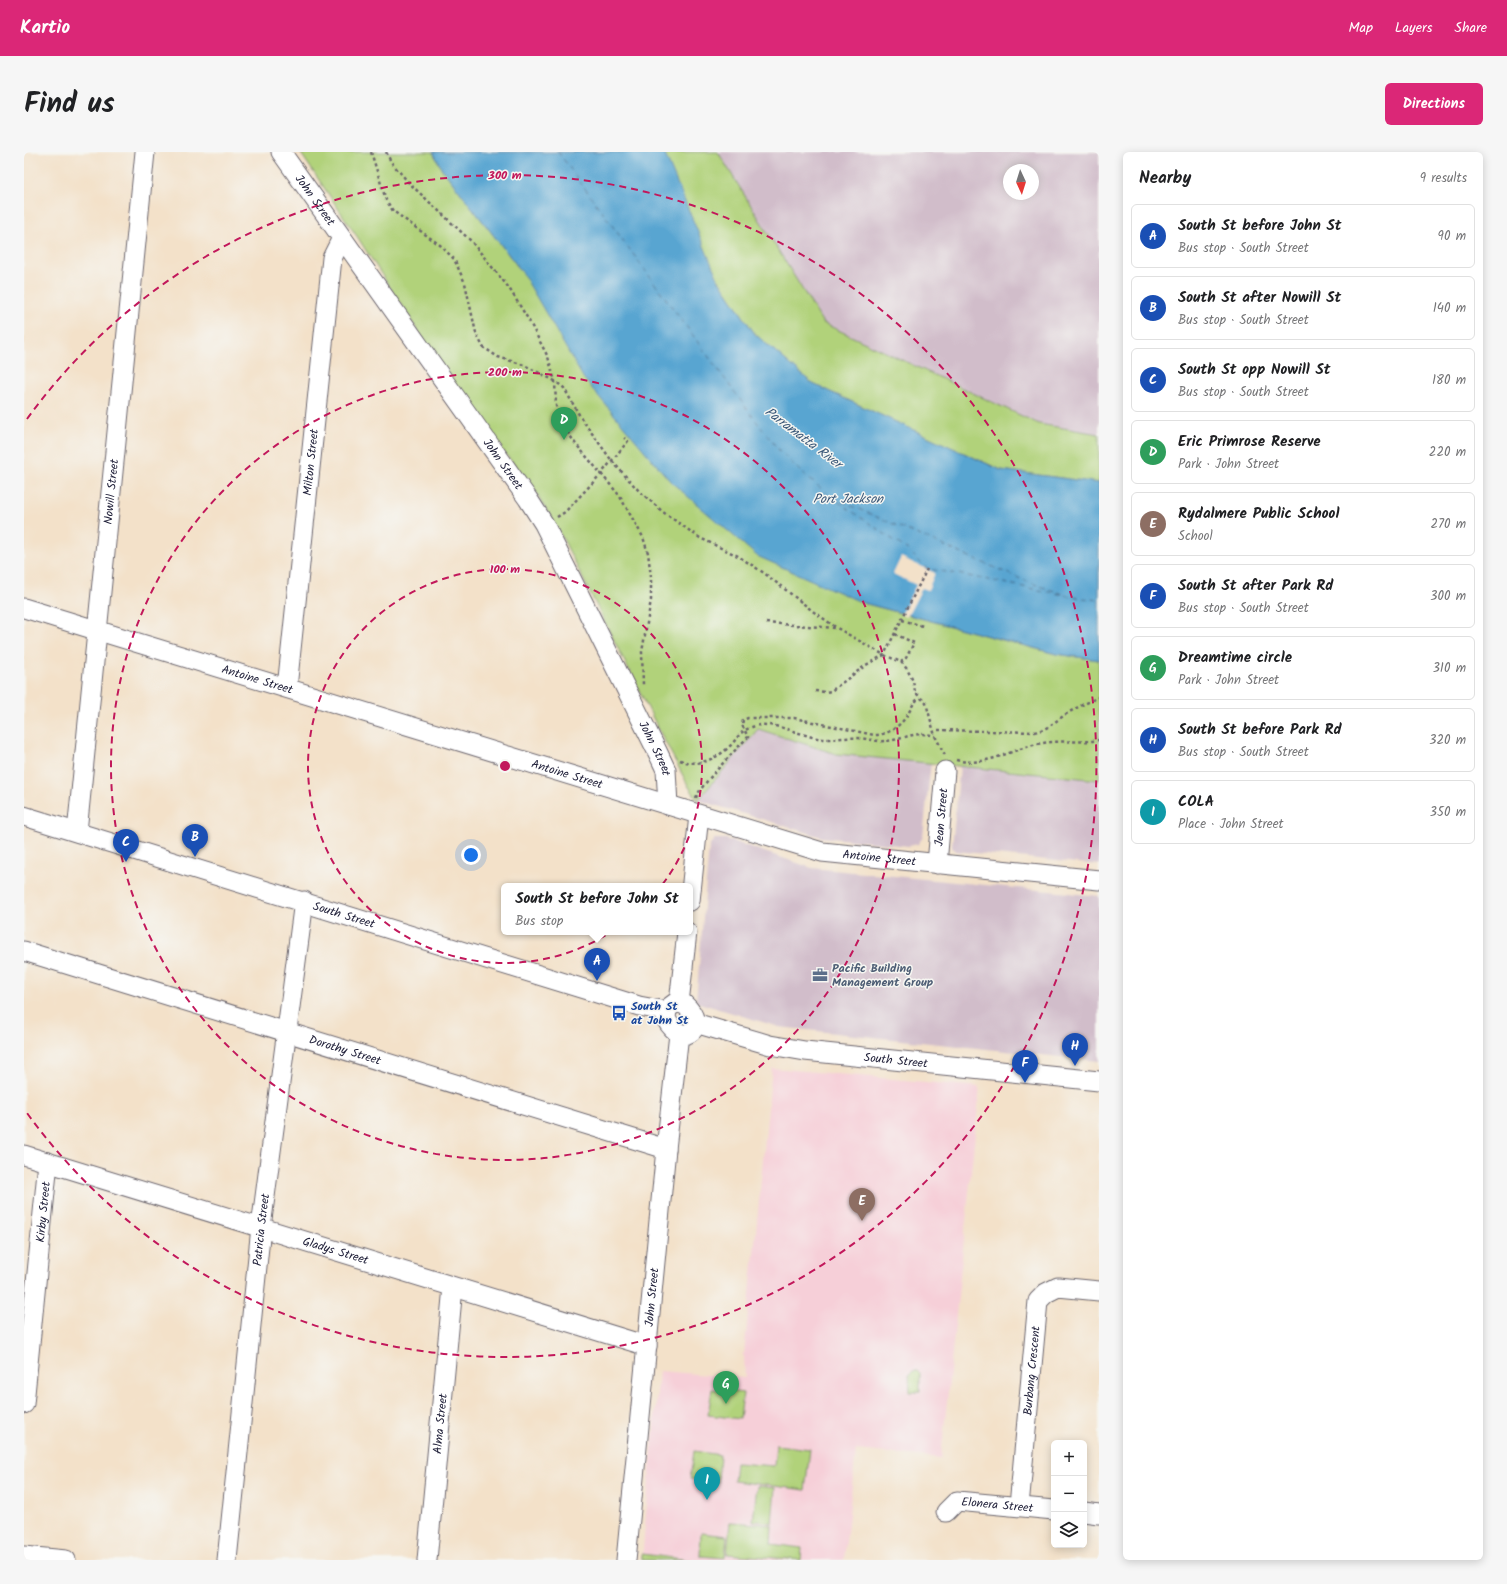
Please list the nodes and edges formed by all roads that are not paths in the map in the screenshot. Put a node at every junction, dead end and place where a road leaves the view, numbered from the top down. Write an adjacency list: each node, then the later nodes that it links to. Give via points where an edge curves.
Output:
1 (145, 152): 5 (street, Nowill Street)
2 (281, 152): 3 (street, John Street)
3 (342, 238): 6 (street, Milton Street, via 332,258); 8 (street, John Street, via 544,524 666,770)
4 (24, 608): 5 (street, Antoine Street)
5 (97, 630): 6 (street, Antoine Street); 11 (street, Nowill Street)
6 (288, 688): 8 (street, Antoine Street)
7 (947, 762): 12 (street, Jean Street)
8 (668, 805): 9 (street, Antoine Street)
9 (698, 808): 12 (street, Antoine Street, via 822,852); 14 (street)
10 (24, 816): 11 (street, South Street)
11 (77, 832): 15 (street, South Street)
12 (937, 864): 13 (street, Antoine Street)
13 (1099, 880)
14 (692, 883)
15 (304, 901): 18 (street, South Street, via 639,1006); 20 (street, Patricia Street)
16 (686, 935): 18 (street)
17 (24, 951): 20 (street, Dorothy Street)
18 (672, 1007): 19 (street, via 687,1007); 21 (street, via 665,1016 667,1022)
19 (695, 1023): 21 (street, via 690,1033); 22 (street, South Street, via 770,1045 805,1051)
20 (287, 1031): 23 (street, Dorothy Street); 26 (street, Patricia Street)
21 (679, 1034): 23 (street, John Street)
22 (1099, 1081)
23 (666, 1149): 29 (street, John Street)
24 (24, 1155): 25 (street, Gladys Street)
25 (48, 1162): 26 (street, Gladys Street); 30 (street, Kirby Street)
26 (261, 1227): 27 (street, Gladys Street); 38 (street, Patricia Street)
27 (454, 1287): 29 (street, Gladys Street); 39 (street, Alma Street)
28 (1099, 1291): 31 (street, Burbang Crescent, via 1058,1287 1038,1301)
29 (647, 1346): 40 (street, John Street)
30 (24, 1404)
31 (1019, 1506): 32 (street, Elonera Street); 33 (street, Elonera Street, via 956,1501)
32 (1051, 1510)
33 (946, 1512)
34 (1087, 1512): 35 (street)
35 (1099, 1514)
36 (24, 1556): 37 (street)
37 (66, 1560)
38 (227, 1560)
39 (427, 1560)
40 (626, 1560)

